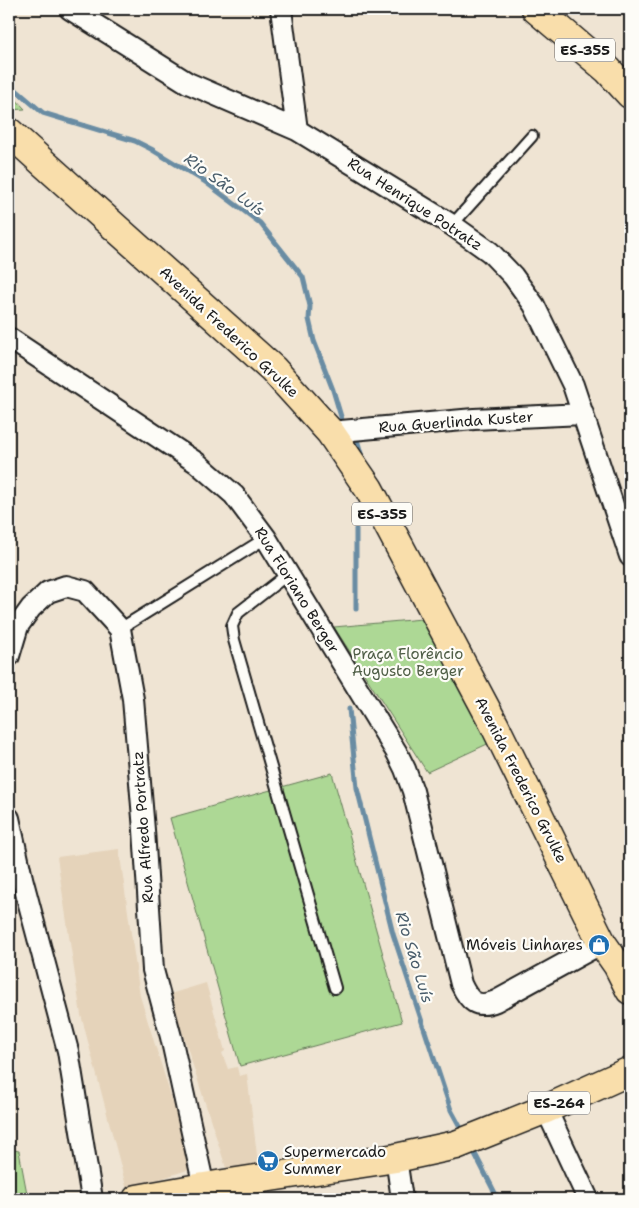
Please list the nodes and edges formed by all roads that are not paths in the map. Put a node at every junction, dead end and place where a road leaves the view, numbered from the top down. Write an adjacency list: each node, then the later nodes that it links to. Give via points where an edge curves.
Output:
1 (70, 9): 5 (street, Rua Henrique Potratz, via 188,83)
2 (281, 9): 5 (street)
3 (536, 9): 4 (main road, ES-355, via 608,70)
4 (630, 94)
5 (297, 130): 8 (street, Rua Henrique Potratz)
6 (9, 132): 11 (main road, Avenida Frederico Grulke / ES-355, via 273,369)
7 (532, 136): 8 (lane)
8 (452, 225): 10 (street, Rua Henrique Potratz, via 490,252 534,305 573,385)
9 (9, 338): 12 (street, Rua Floriano Berger, via 197,463 234,496)
10 (583, 414): 11 (street, Rua Guerlinda Kuster, via 474,419); 13 (street, Rua Henrique Potratz)
11 (330, 432): 18 (main road, Avenida Frederico Grulke / ES-355, via 383,515 494,724)
12 (266, 538): 14 (street, Rua Floriano Berger); 15 (lane)
13 (630, 556)
14 (288, 574): 18 (street, Rua Floriano Berger, via 405,769 461,984 470,1000 487,1005); 20 (lane, via 238,613 232,626)
15 (120, 629): 16 (street, via 85,591 66,586 48,592 31,608 18,626); 25 (street, Rua Alfredo Portratz, via 133,699 153,970)
16 (9, 656)
17 (9, 818): 26 (street, via 68,1051)
18 (602, 943): 19 (main road, Avenida Frederico Grulke / ES-355)
19 (624, 965): 21 (main road, Avenida Frederico Grulke / ES-355)
20 (335, 988)
21 (630, 990)
22 (630, 1071): 23 (main road, ES-264)
23 (546, 1109): 24 (main road, ES-264, via 456,1145); 29 (street)
24 (396, 1158): 25 (main road, ES-264); 28 (street)
25 (204, 1187): 27 (main road, ES-264)
26 (92, 1199)
27 (137, 1199)
28 (402, 1199)
29 (588, 1199)

